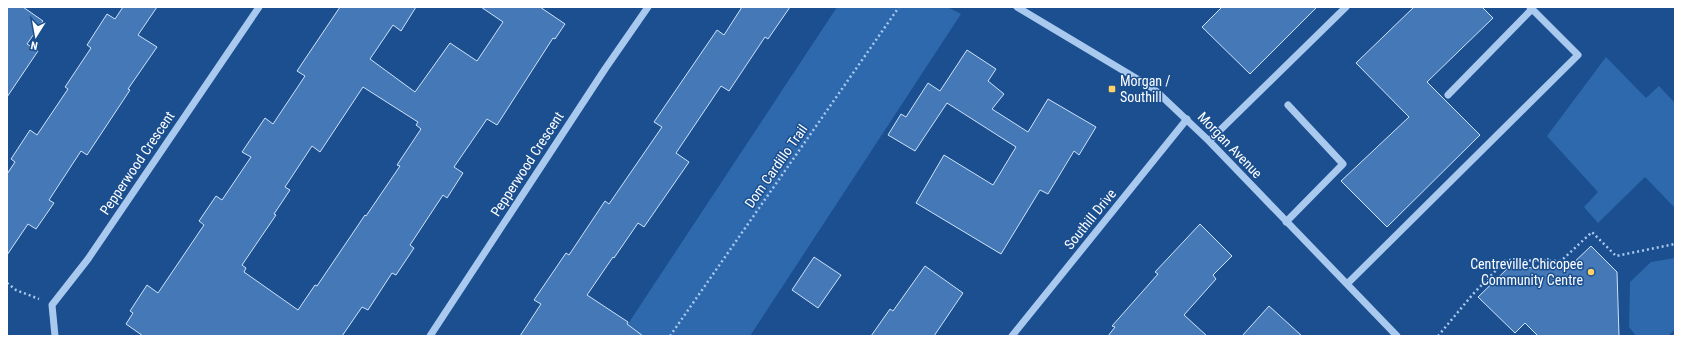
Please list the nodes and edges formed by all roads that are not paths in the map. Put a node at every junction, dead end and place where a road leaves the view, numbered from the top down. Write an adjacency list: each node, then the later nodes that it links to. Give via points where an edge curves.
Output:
1 (259, 7): 12 (street, Pepperwood Crescent, via 88,259 52,304)
2 (648, 7): 13 (street, Pepperwood Crescent)
3 (1017, 7): 8 (street, Morgan Avenue, via 1154,89)
4 (1346, 7): 9 (street)
5 (1531, 8): 6 (street); 11 (street, via 1578,55)
6 (1448, 95)
7 (1288, 105): 10 (street, via 1343,164)
8 (1187, 119): 9 (street, Morgan Avenue); 14 (street, Southill Drive)
9 (1209, 141): 10 (street, Morgan Avenue)
10 (1286, 222): 11 (street, Morgan Avenue)
11 (1347, 284): 15 (street, Morgan Avenue)
12 (55, 336)
13 (430, 336)
14 (1012, 336)
15 (1396, 336)

